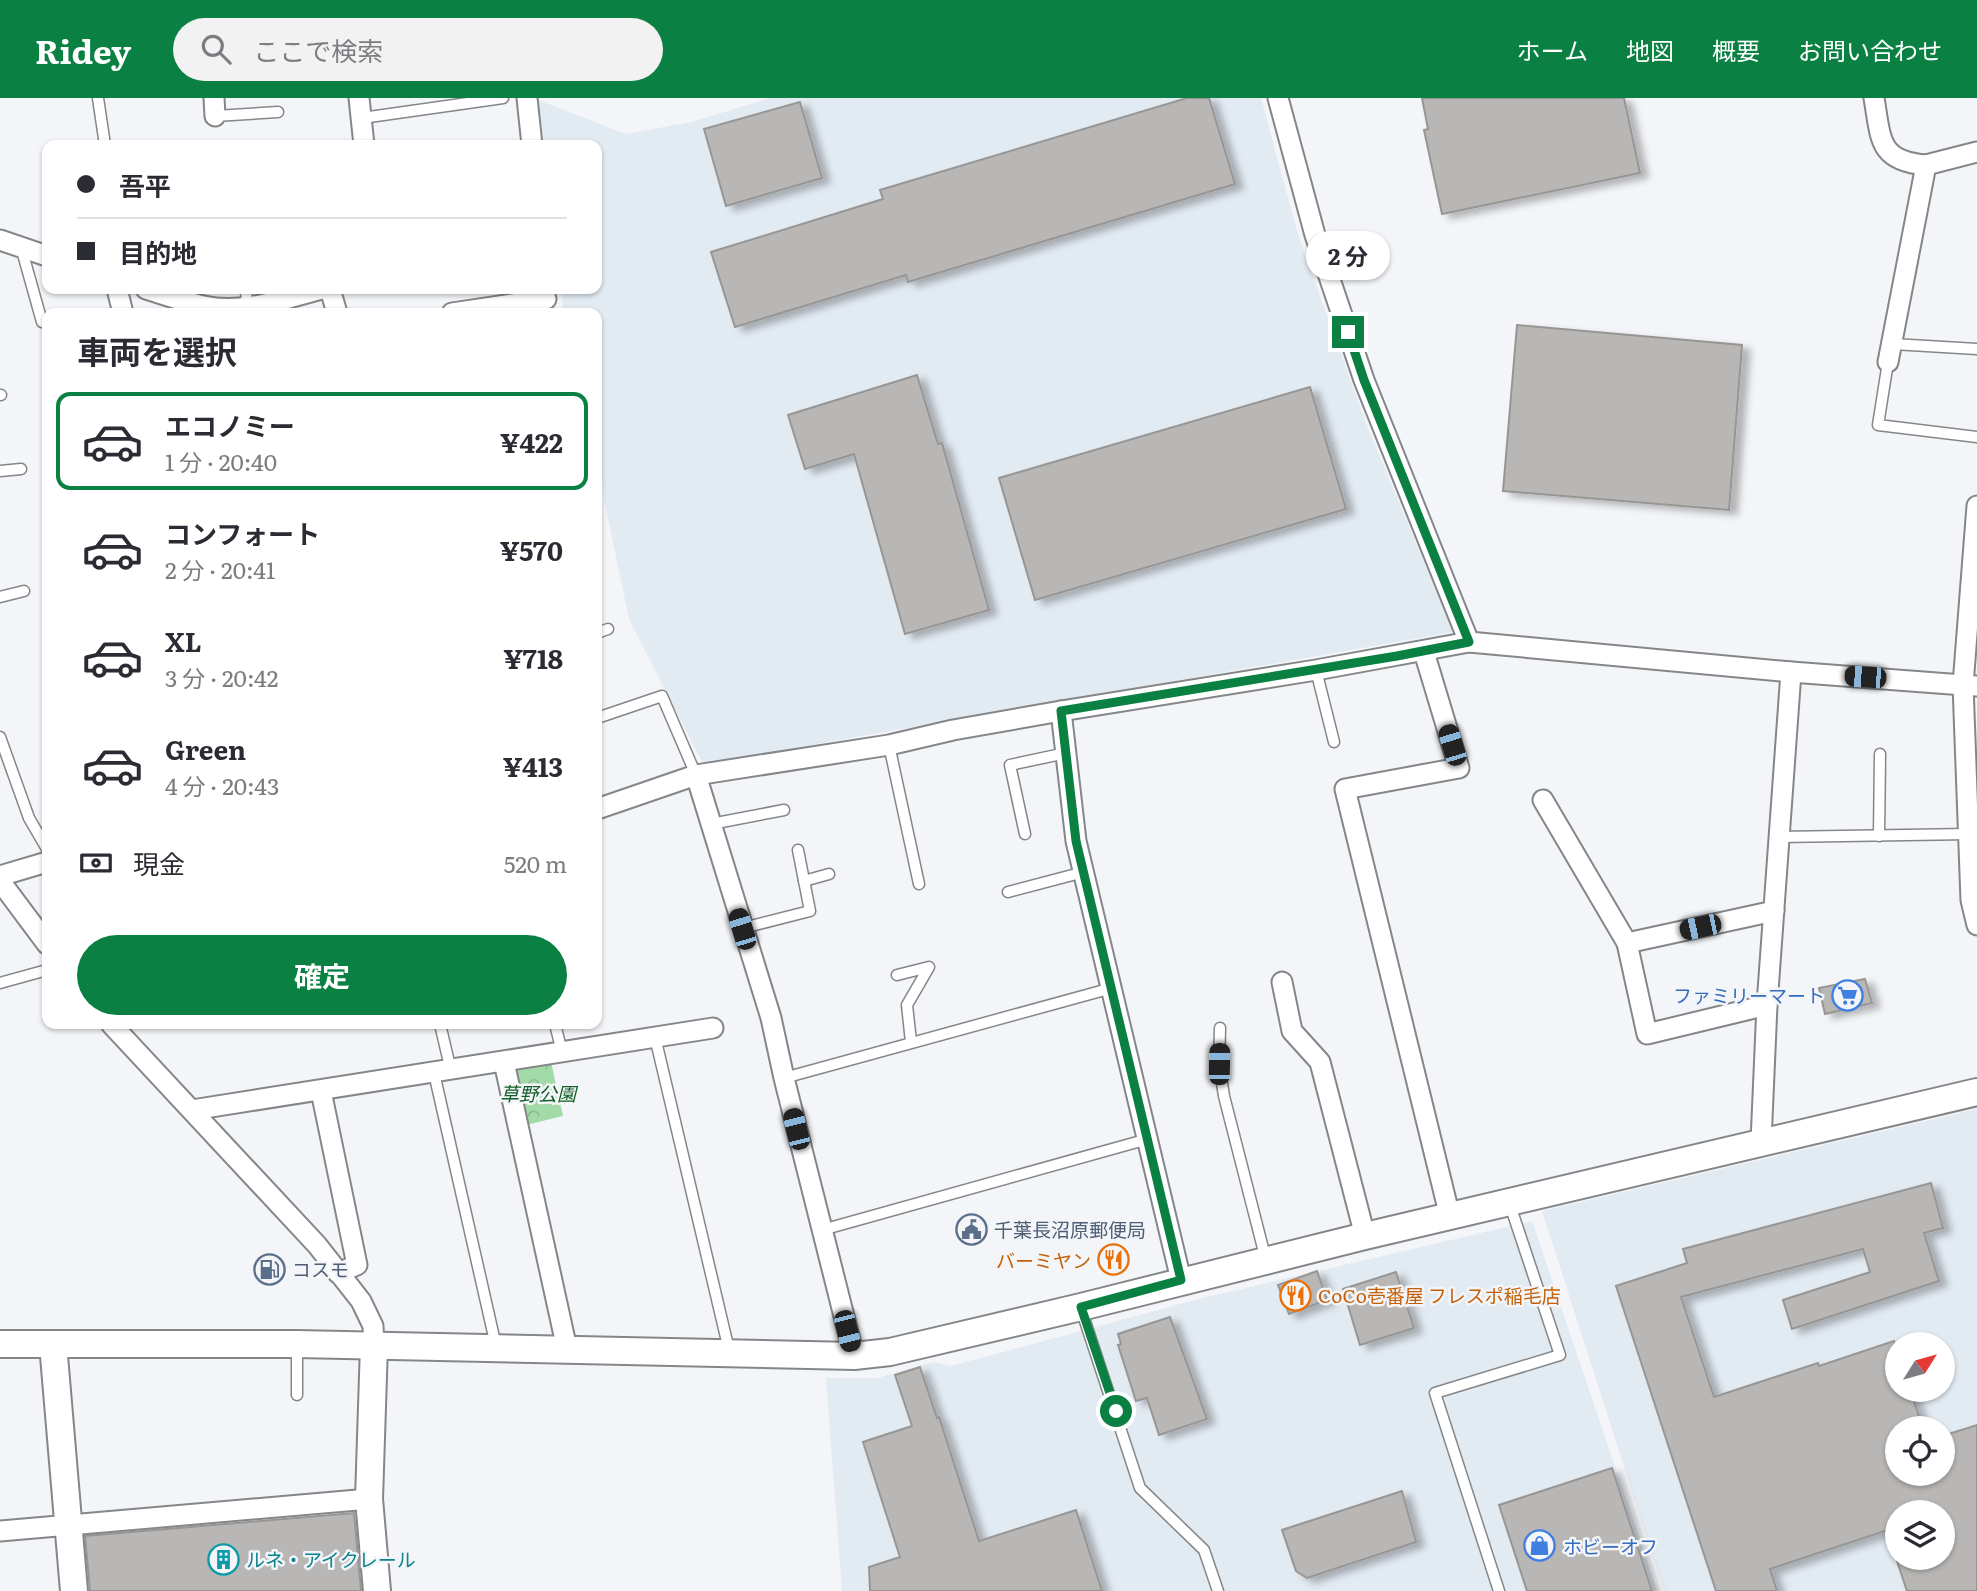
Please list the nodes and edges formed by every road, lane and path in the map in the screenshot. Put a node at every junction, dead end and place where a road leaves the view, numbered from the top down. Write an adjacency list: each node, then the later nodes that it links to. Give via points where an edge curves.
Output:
1 (98, 98): 10 (lane)
2 (359, 98): 9 (street)
3 (503, 98): 9 (lane)
4 (527, 98): 12 (street)
5 (1278, 98): 34 (street, via 1315,235 1364,380)
6 (1874, 98): 14 (street, via 1889,155)
7 (214, 107): 8 (lane)
8 (278, 111)
9 (362, 118): 11 (street)
10 (104, 140)
11 (364, 140)
12 (531, 140)
13 (1977, 152): 14 (street)
14 (1926, 165): 25 (street)
15 (0, 240): 16 (street)
16 (21, 247): 17 (street); 23 (lane)
17 (42, 254)
18 (167, 294): 20 (street, via 205,307)
19 (279, 294): 20 (street)
20 (246, 298)
21 (546, 300): 22 (street)
22 (491, 308)
23 (42, 322)
24 (1977, 349): 25 (lane)
25 (1891, 353): 26 (lane, via 1878,425)
26 (1977, 437)
27 (21, 469): 28 (lane)
28 (0, 471)
29 (1977, 506): 38 (street)
30 (24, 591): 31 (lane)
31 (0, 597)
32 (608, 629): 33 (lane)
33 (602, 631)
34 (1469, 642): 35 (street); 37 (street)
35 (1424, 652): 36 (street); 93 (street, via 1459,768 1345,789)
36 (1316, 670): 39 (street); 42 (lane)
37 (1791, 672): 38 (street); 54 (street)
38 (1970, 686): 52 (street)
39 (1061, 711): 43 (street); 44 (street)
40 (602, 716): 46 (lane, via 662,696)
41 (0, 737): 55 (lane, via 29,818)
42 (1334, 742)
43 (889, 744): 46 (street); 63 (lane)
44 (1066, 753): 51 (lane, via 1010,765); 58 (street)
45 (1880, 754): 53 (lane)
46 (696, 775): 48 (street); 50 (street)
47 (1543, 800): 69 (street)
48 (602, 807)
49 (784, 810): 50 (lane)
50 (711, 824): 67 (street)
51 (1025, 834)
52 (1973, 834): 53 (lane); 66 (street, via 1971,900)
53 (1879, 836): 54 (lane)
54 (1779, 837): 65 (street)
55 (42, 840)
56 (798, 850): 62 (lane)
57 (42, 863): 60 (street)
58 (1084, 872): 64 (lane); 74 (street)
59 (829, 874): 62 (lane)
60 (0, 876)
61 (0, 881): 68 (street)
62 (804, 881): 67 (lane, via 810,911)
63 (919, 884)
64 (1008, 891)
65 (1774, 911): 69 (street); 75 (street)
66 (1977, 925)
67 (742, 929): 86 (street, via 771,1018)
68 (42, 937)
69 (1627, 943): 75 (street, via 1647,1034)
70 (42, 971): 73 (lane)
71 (897, 975): 82 (lane, via 929,967 907,1005)
72 (1282, 982): 95 (street, via 1292,1031 1320,1062)
73 (0, 983)
74 (1112, 988): 82 (lane); 90 (street)
75 (1767, 1005): 91 (street)
76 (713, 1028): 81 (street)
77 (1220, 1028): 96 (lane, via 1224,1096)
78 (116, 1029): 89 (street)
79 (440, 1029): 85 (lane)
80 (556, 1029): 83 (lane)
81 (655, 1037): 83 (street); 106 (lane)
82 (911, 1042): 86 (lane)
83 (562, 1052): 84 (street)
84 (504, 1062): 85 (street); 105 (street)
85 (442, 1072): 87 (street); 104 (lane)
86 (784, 1078): 94 (street)
87 (321, 1091): 89 (street); 97 (street, via 357,1265)
88 (1977, 1092): 91 (street)
89 (192, 1110): 97 (street)
90 (1147, 1139): 94 (lane); 98 (street)
91 (1761, 1142): 92 (street)
92 (1508, 1201): 93 (street); 115 (lane, via 1560,1355 1435,1393)
93 (1450, 1217): 95 (street)
94 (822, 1230): 107 (street)
95 (1365, 1236): 96 (street)
96 (1266, 1260): 98 (street)
97 (338, 1273): 103 (street, via 361,1301 373,1326)
98 (1181, 1280): 99 (street)
99 (1081, 1307): 107 (street, via 890,1352); 114 (lane, via 1140,1488 1204,1550)
100 (0, 1344): 101 (street)
101 (53, 1344): 102 (street); 110 (street)
102 (297, 1344): 103 (street); 108 (lane)
103 (374, 1345): 104 (street); 109 (street)
104 (497, 1348): 105 (street)
105 (567, 1349): 106 (street)
106 (730, 1352): 107 (street)
107 (854, 1356)
108 (297, 1395)
109 (369, 1499): 110 (street); 113 (street)
110 (69, 1527): 111 (street); 112 (street)
111 (0, 1531)
112 (74, 1591)
113 (377, 1591)
114 (1218, 1591)
115 (1499, 1591)

